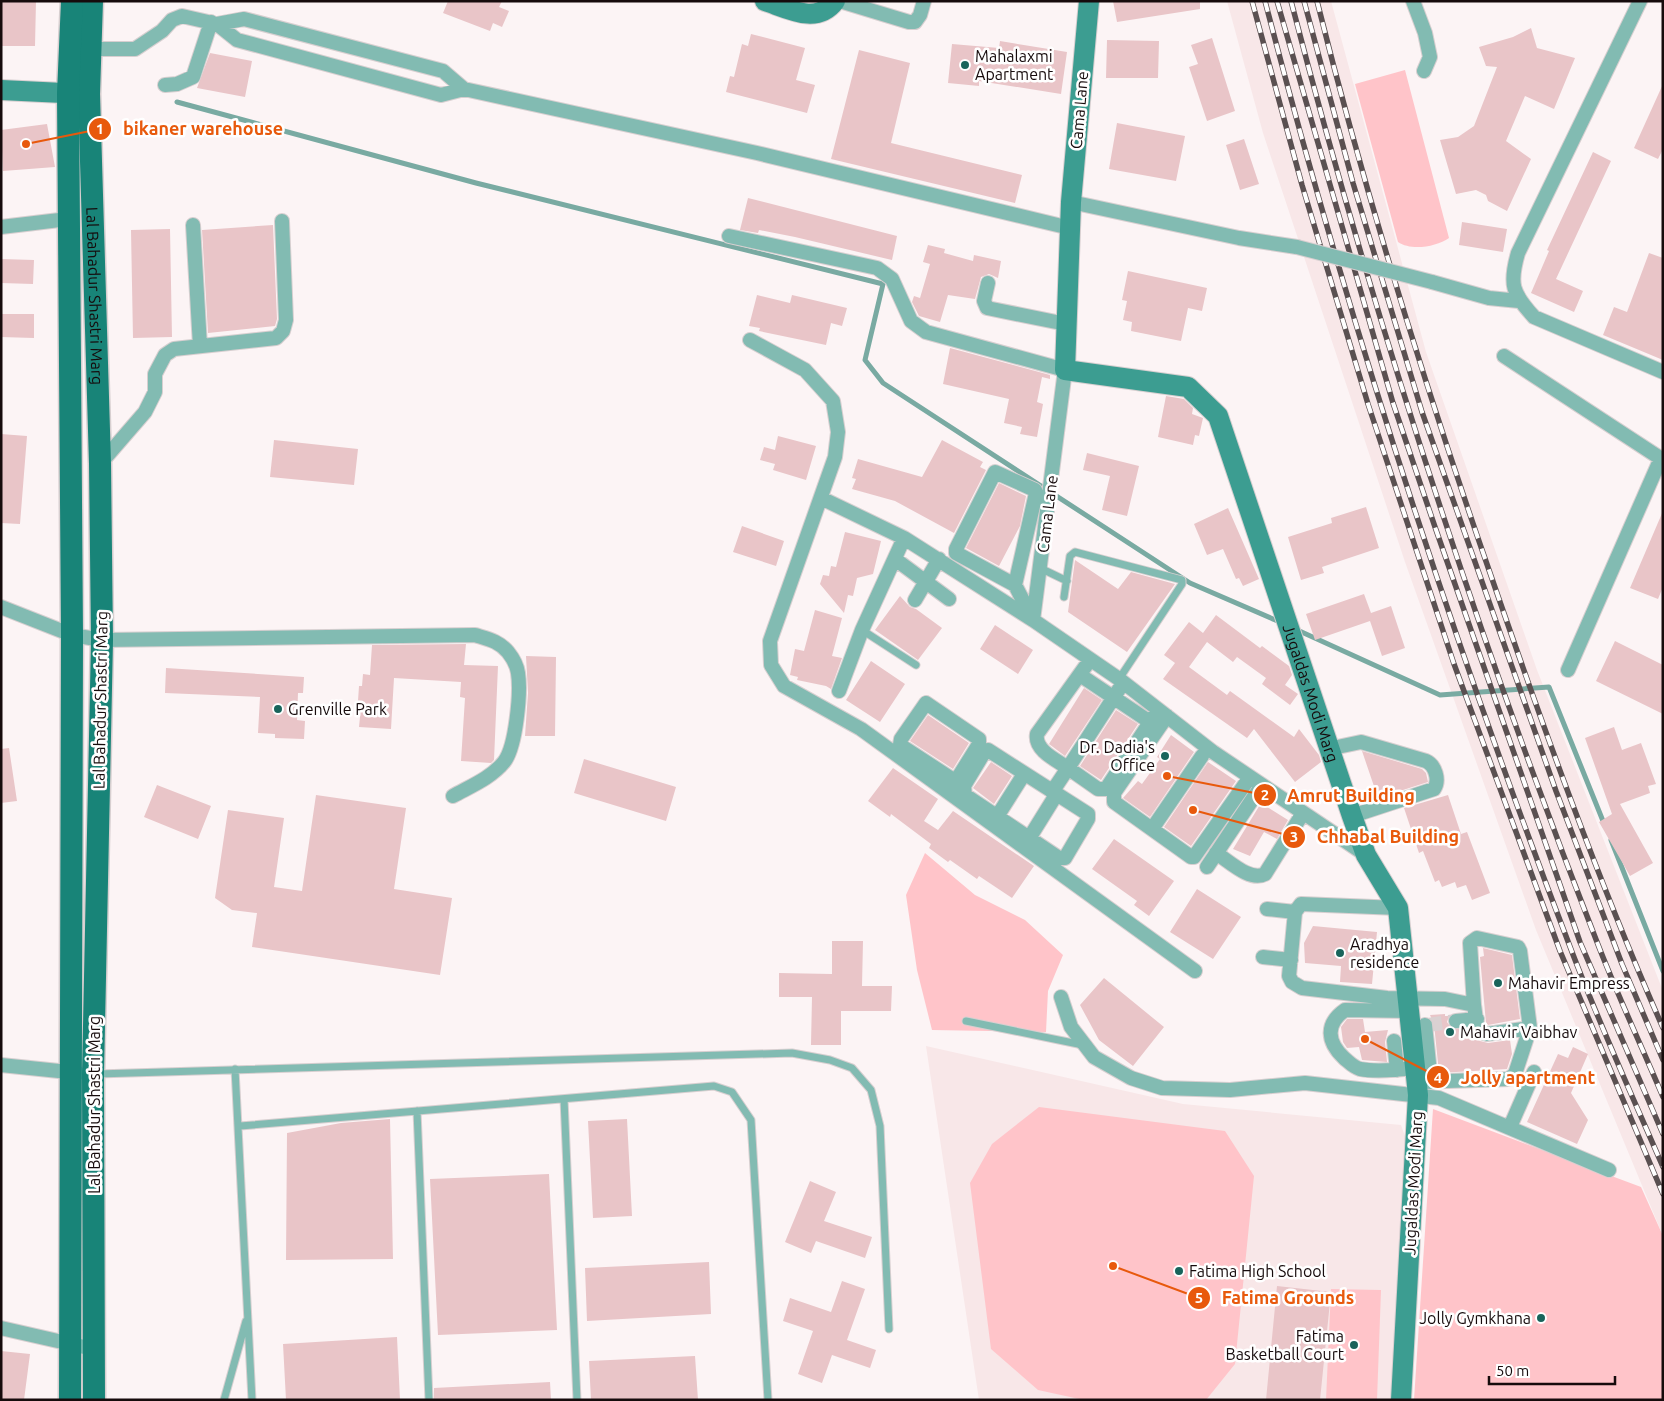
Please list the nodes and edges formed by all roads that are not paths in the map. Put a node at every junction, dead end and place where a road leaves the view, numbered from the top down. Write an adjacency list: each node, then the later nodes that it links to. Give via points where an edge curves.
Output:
1 (72, 1): 15 (main road, Lal Bahadur Shastri Marg)
2 (92, 1): 15 (main road, Lal Bahadur Shastri Marg)
3 (766, 1): 4 (street, via 813,15 829,10)
4 (835, 1)
5 (840, 1): 10 (street)
6 (924, 1): 10 (street, via 915,22)
7 (1089, 1): 22 (street, Cama Lane)
8 (1412, 1): 17 (street, via 1425,33 1430,57)
9 (1640, 1): 30 (street, via 1518,253 1512,275)
10 (860, 4)
11 (214, 23): 12 (street, via 244,19); 14 (street, via 237,40); 15 (street, via 182,16 135,49); 18 (street, via 192,77)
12 (260, 23): 13 (street); 14 (street)
13 (328, 41): 16 (street); 19 (street, via 443,71)
14 (255, 45): 16 (street)
15 (80, 49): 21 (main road, Lal Bahadur Shastri Marg)
16 (321, 63): 19 (street, via 441,95)
17 (1424, 71)
18 (165, 85)
19 (464, 89): 27 (street, via 757,153)
20 (1, 90): 21 (street)
21 (78, 94): 23 (main road, Lal Bahadur Shastri Marg); 38 (main road, Lal Bahadur Shastri Marg)
22 (1071, 202): 27 (street, Cama Lane); 30 (street, bridge, via 1297,247 1489,298)
23 (68, 219): 26 (street); 53 (main road, Lal Bahadur Shastri Marg)
24 (282, 222): 33 (street, via 286,320 283,331 270,340)
25 (193, 225): 33 (street)
26 (1, 227)
27 (1070, 228): 31 (street, Cama Lane)
28 (729, 236): 35 (street, via 876,268 892,279 911,322 926,332)
29 (988, 283): 31 (street, via 984,302 987,308)
30 (1520, 301): 36 (street, via 1534,317)
31 (1066, 324): 35 (street, Cama Lane)
32 (750, 340): 39 (street, via 805,370 833,401 838,432 836,457)
33 (200, 346): 38 (street, via 174,349 165,355 155,374 155,392 145,412)
34 (1504, 356): 37 (street)
35 (1065, 370): 43 (street, Cama Lane); 66 (street, Jugaldas Modi Marg, via 1188,388 1218,416)
36 (1663, 372)
37 (1662, 459): 57 (street)
38 (100, 464): 54 (main road, Lal Bahadur Shastri Marg)
39 (821, 498): 40 (street); 71 (street, via 770,641 771,665 784,686)
40 (904, 538): 41 (street); 42 (street)
41 (894, 559): 45 (street); 52 (street)
42 (939, 559): 45 (street); 51 (street)
43 (1040, 568): 44 (lane); 51 (street, Cama Lane)
44 (1067, 581): 47 (lane); 59 (lane, via 1070,556 1076,552 1182,580)
45 (926, 582): 48 (street); 49 (street)
46 (1016, 585): 46 (street, via 1036,493 995,472 955,551); 51 (street)
47 (1064, 597)
48 (950, 599)
49 (915, 600)
50 (1, 607): 53 (street)
51 (1033, 620): 55 (street)
52 (862, 630): 56 (lane); 60 (street)
53 (72, 635): 54 (street); 64 (main road, Lal Bahadur Shastri Marg)
54 (102, 640): 65 (main road, Lal Bahadur Shastri Marg); 73 (street, via 475,635 498,642 518,671 515,729 505,761 488,777)
55 (1090, 660): 58 (street); 59 (street)
56 (916, 665)
57 (1568, 670)
58 (1080, 675): 61 (street); 68 (street, via 1037,734 1036,741 1039,748)
59 (1121, 681): 61 (street); 62 (street)
60 (839, 691)
61 (1114, 697): 63 (street); 68 (street)
62 (1163, 713): 63 (street); 67 (street); 77 (street, via 1112,798)
63 (1150, 722): 68 (street, via 1106,789 1098,789)
64 (72, 737): 65 (main road); 85 (main road, Lal Bahadur Shastri Marg)
65 (100, 737): 86 (main road, Lal Bahadur Shastri Marg)
66 (1328, 749): 75 (street, Jugaldas Modi Marg); 75 (street, via 1361,742 1426,761 1432,766 1437,781 1434,789)
67 (1206, 751): 70 (street); 77 (street)
68 (1068, 768): 72 (street)
69 (1024, 774): 72 (street); 76 (street); 76 (street, via 992,751 984,751 963,790)
70 (1256, 781): 74 (street); 77 (street, via 1194,858); 79 (street)
71 (952, 787): 71 (street, via 979,740 926,703 900,745); 76 (street)
72 (1054, 793): 78 (street); 78 (street, via 1088,814 1088,819 1065,858)
73 (454, 796)
74 (1303, 813): 79 (street, via 1265,874 1259,877 1252,876); 80 (street)
75 (1352, 816): 80 (street, Jugaldas Modi Marg)
76 (995, 820): 78 (street)
77 (1152, 828)
78 (1027, 842): 89 (street)
79 (1216, 853): 81 (street)
80 (1366, 855): 82 (street, Jugaldas Modi Marg)
81 (1207, 867)
82 (1398, 908): 84 (street, via 1301,904); 92 (street, Jugaldas Modi Marg)
83 (1267, 909): 84 (street)
84 (1295, 912): 88 (street)
85 (71, 930): 86 (main road); 101 (main road, Lal Bahadur Shastri Marg)
86 (96, 930): 101 (main road, Lal Bahadur Shastri Marg)
87 (1263, 957): 88 (street)
88 (1291, 960): 92 (street, via 1292,982 1302,988)
89 (1195, 971)
90 (1061, 997): 97 (street, via 1071,1027)
91 (1476, 1012): 92 (street, via 1445,999); 94 (street); 95 (street, via 1478,1029 1482,1033); 95 (street, via 1470,943 1477,938 1513,945 1520,951)
92 (1417, 1017): 102 (street, Jugaldas Modi Marg); 102 (street, via 1345,1010 1331,1025 1334,1047 1351,1065)
93 (966, 1021): 97 (lane)
94 (1456, 1021)
95 (1530, 1028): 102 (street, via 1515,1074 1509,1079)
96 (1394, 1041): 102 (street)
97 (1083, 1045): 102 (street, via 1094,1057 1131,1078 1162,1088 1230,1090 1305,1083)
98 (1, 1065): 101 (street)
99 (235, 1069): 101 (lane); 105 (lane); 110 (lane, via 792,1053 852,1068 871,1090 880,1126)
100 (1534, 1072): 106 (street)
101 (82, 1073): 111 (main road, Lal Bahadur Shastri Marg); 112 (main road, Lal Bahadur Shastri Marg)
102 (1415, 1079): 106 (street, via 1439,1098); 120 (street, Jugaldas Modi Marg)
103 (564, 1099): 104 (lane); 118 (lane); 119 (lane, via 714,1086 732,1092 751,1120)
104 (417, 1111): 105 (lane); 117 (lane)
105 (240, 1126): 108 (lane)
106 (1510, 1127): 107 (street)
107 (1610, 1170)
108 (248, 1313): 115 (lane); 116 (lane)
109 (1, 1328): 111 (street)
110 (889, 1329)
111 (71, 1345): 112 (street); 113 (main road, Lal Bahadur Shastri Marg)
112 (93, 1349): 114 (main road, Lal Bahadur Shastri Marg)
113 (70, 1400)
114 (94, 1400)
115 (224, 1400)
116 (252, 1400)
117 (429, 1400)
118 (577, 1400)
119 (768, 1400)
120 (1401, 1400)

